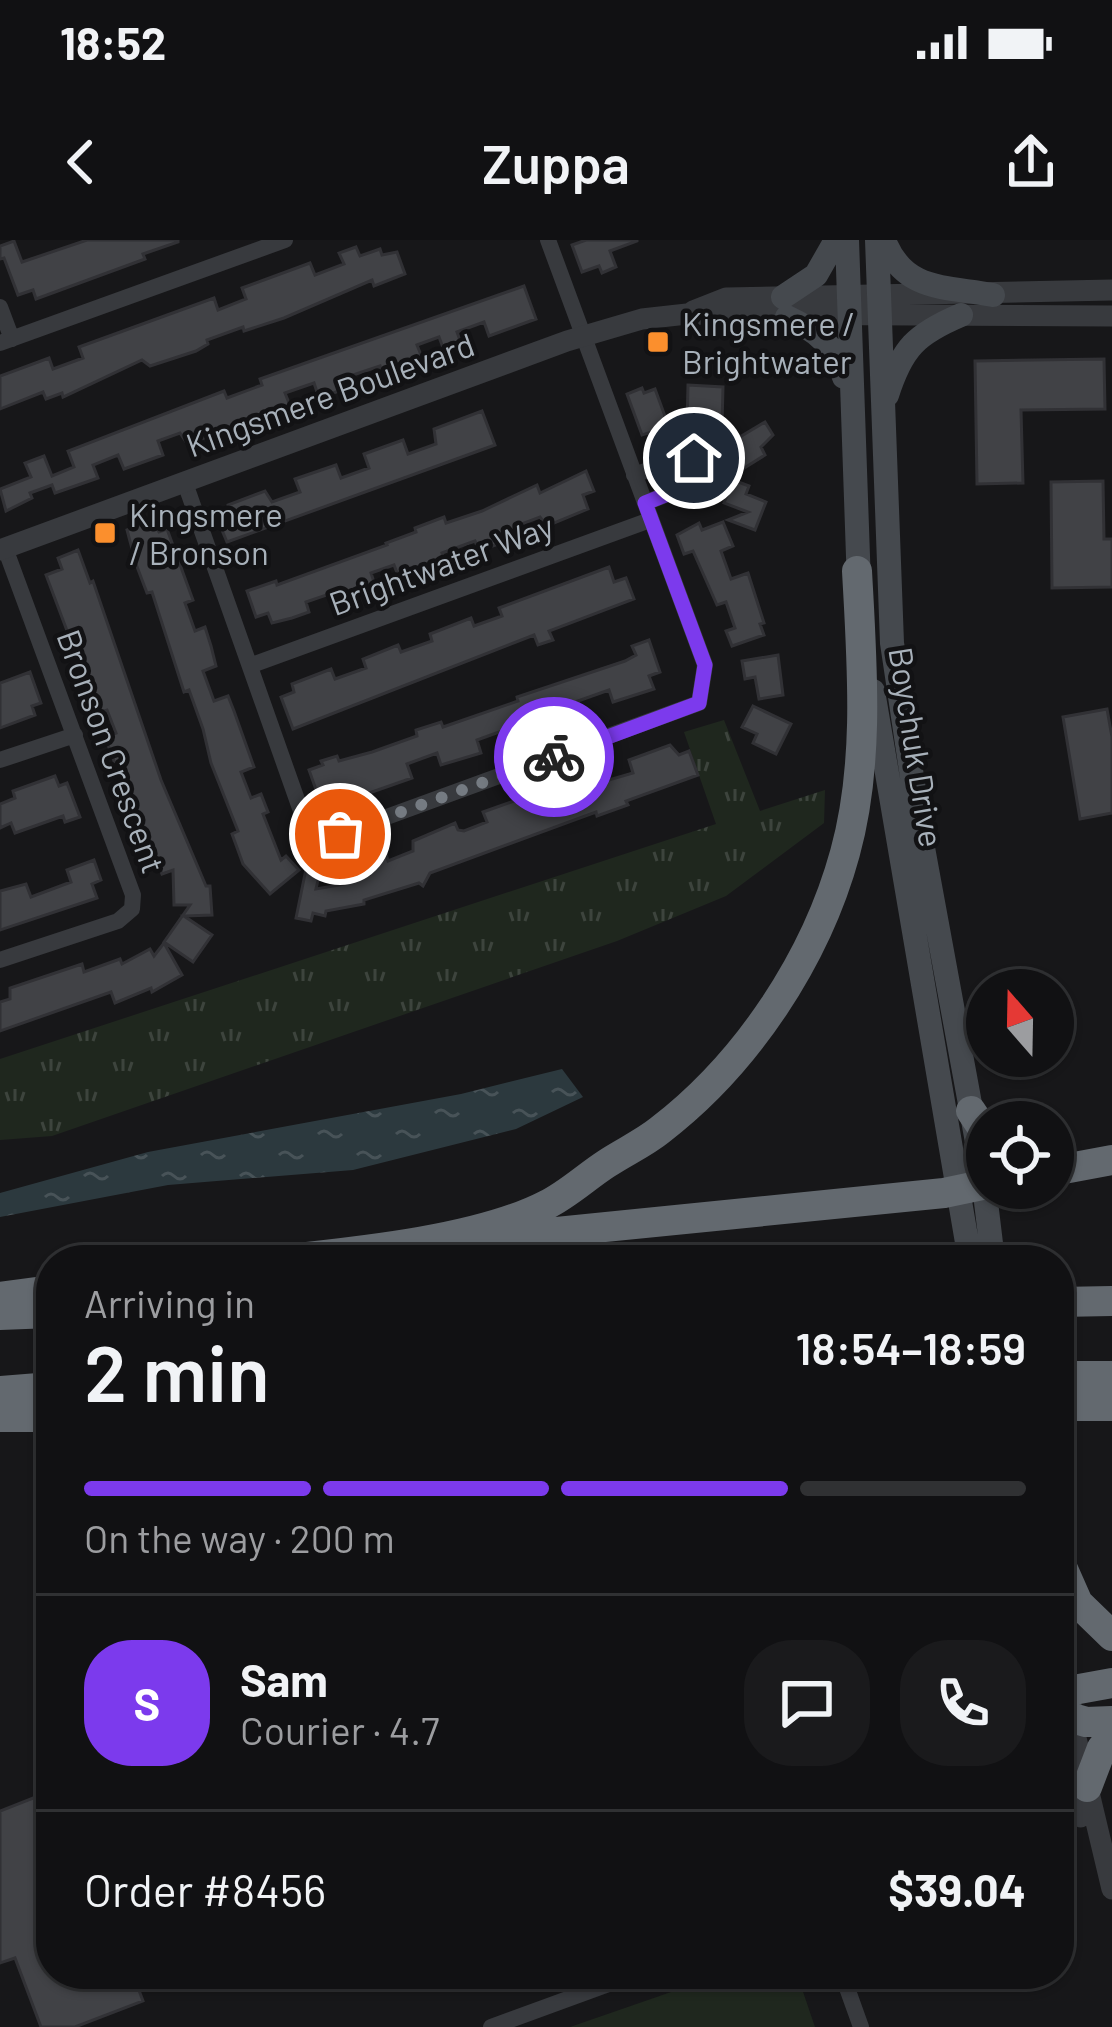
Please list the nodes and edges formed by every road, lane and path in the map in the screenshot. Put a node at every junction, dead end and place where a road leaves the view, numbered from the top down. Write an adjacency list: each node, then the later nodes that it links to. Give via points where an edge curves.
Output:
1 (285, 240): 15 (street)
2 (548, 240): 14 (street)
3 (836, 240): 10 (main road, via 817,275)
4 (847, 240): 8 (main road, Boychuk Drive)
5 (880, 240): 7 (main road, via 916,281); 11 (main road, Boychuk Drive)
6 (1112, 290): 7 (street)
7 (993, 295): 11 (street)
8 (849, 306): 10 (street, Kingsmere Boulevard); 11 (street, Kingsmere Boulevard); 17 (main road, Boychuk Drive)
9 (0, 307): 15 (street)
10 (785, 307): 14 (street, Kingsmere Boulevard, via 642,319); 17 (main road, via 834,351)
11 (880, 307): 12 (street); 16 (main road, Boychuk Drive)
12 (961, 315): 13 (street); 16 (main road, via 908,347)
13 (1112, 316)
14 (584, 336): 18 (street); 19 (street, Kingsmere Boulevard)
15 (6, 341)
16 (881, 415): 27 (main road, Boychuk Drive, via 892,643)
17 (852, 419): 22 (main road, Boychuk Drive)
18 (634, 475): 20 (street); 20 (street, Brightwater Way, via 685,457 700,463 703,480)
19 (185, 483): 21 (street, Kingsmere Boulevard); 23 (street)
20 (648, 511): 23 (street, Brightwater Way); 23 (street, via 705,665 699,703 340,834 317,832 302,811)
21 (3, 549): 24 (street, Bronson Crescent)
22 (856, 571): 28 (main road, Boychuk Drive, via 875,706); 34 (highway, via 863,689 854,807 845,853 790,981 732,1063 659,1131 546,1205)
23 (252, 664)
24 (75, 736): 25 (street); 26 (street, Bronson Crescent, via 132,909)
25 (0, 760)
26 (0, 960)
27 (975, 1101)
28 (966, 1139)
29 (1112, 1158): 30 (highway); 31 (highway)
30 (1074, 1159)
31 (1074, 1166)
32 (966, 1188): 35 (highway)
33 (978, 1209): 36 (main road, Boychuk Drive)
34 (390, 1245)
35 (413, 1245)
36 (980, 1245)
37 (36, 1292): 38 (highway)
38 (0, 1297)
39 (1112, 1301): 40 (highway)
40 (1074, 1302)
41 (36, 1314): 42 (highway)
42 (0, 1315)
43 (1074, 1376): 44 (highway)
44 (1112, 1376)
45 (36, 1388): 46 (highway)
46 (0, 1390)
47 (1074, 1406): 48 (highway)
48 (1112, 1406)
49 (0, 1417): 50 (highway)
50 (36, 1417)
51 (1074, 1594): 52 (highway)
52 (1112, 1636)
53 (1112, 1683): 54 (highway)
54 (1074, 1707)
55 (1074, 1716): 56 (highway)
56 (1112, 1721)
57 (1112, 1738): 60 (highway)
58 (1074, 1747): 60 (street)
59 (1074, 1765): 61 (street, via 1093,1854)
60 (1087, 1786): 61 (street)
61 (1112, 1893)
62 (595, 1989): 64 (street)
63 (847, 1989): 65 (street)
64 (491, 2027)
65 (861, 2027)

